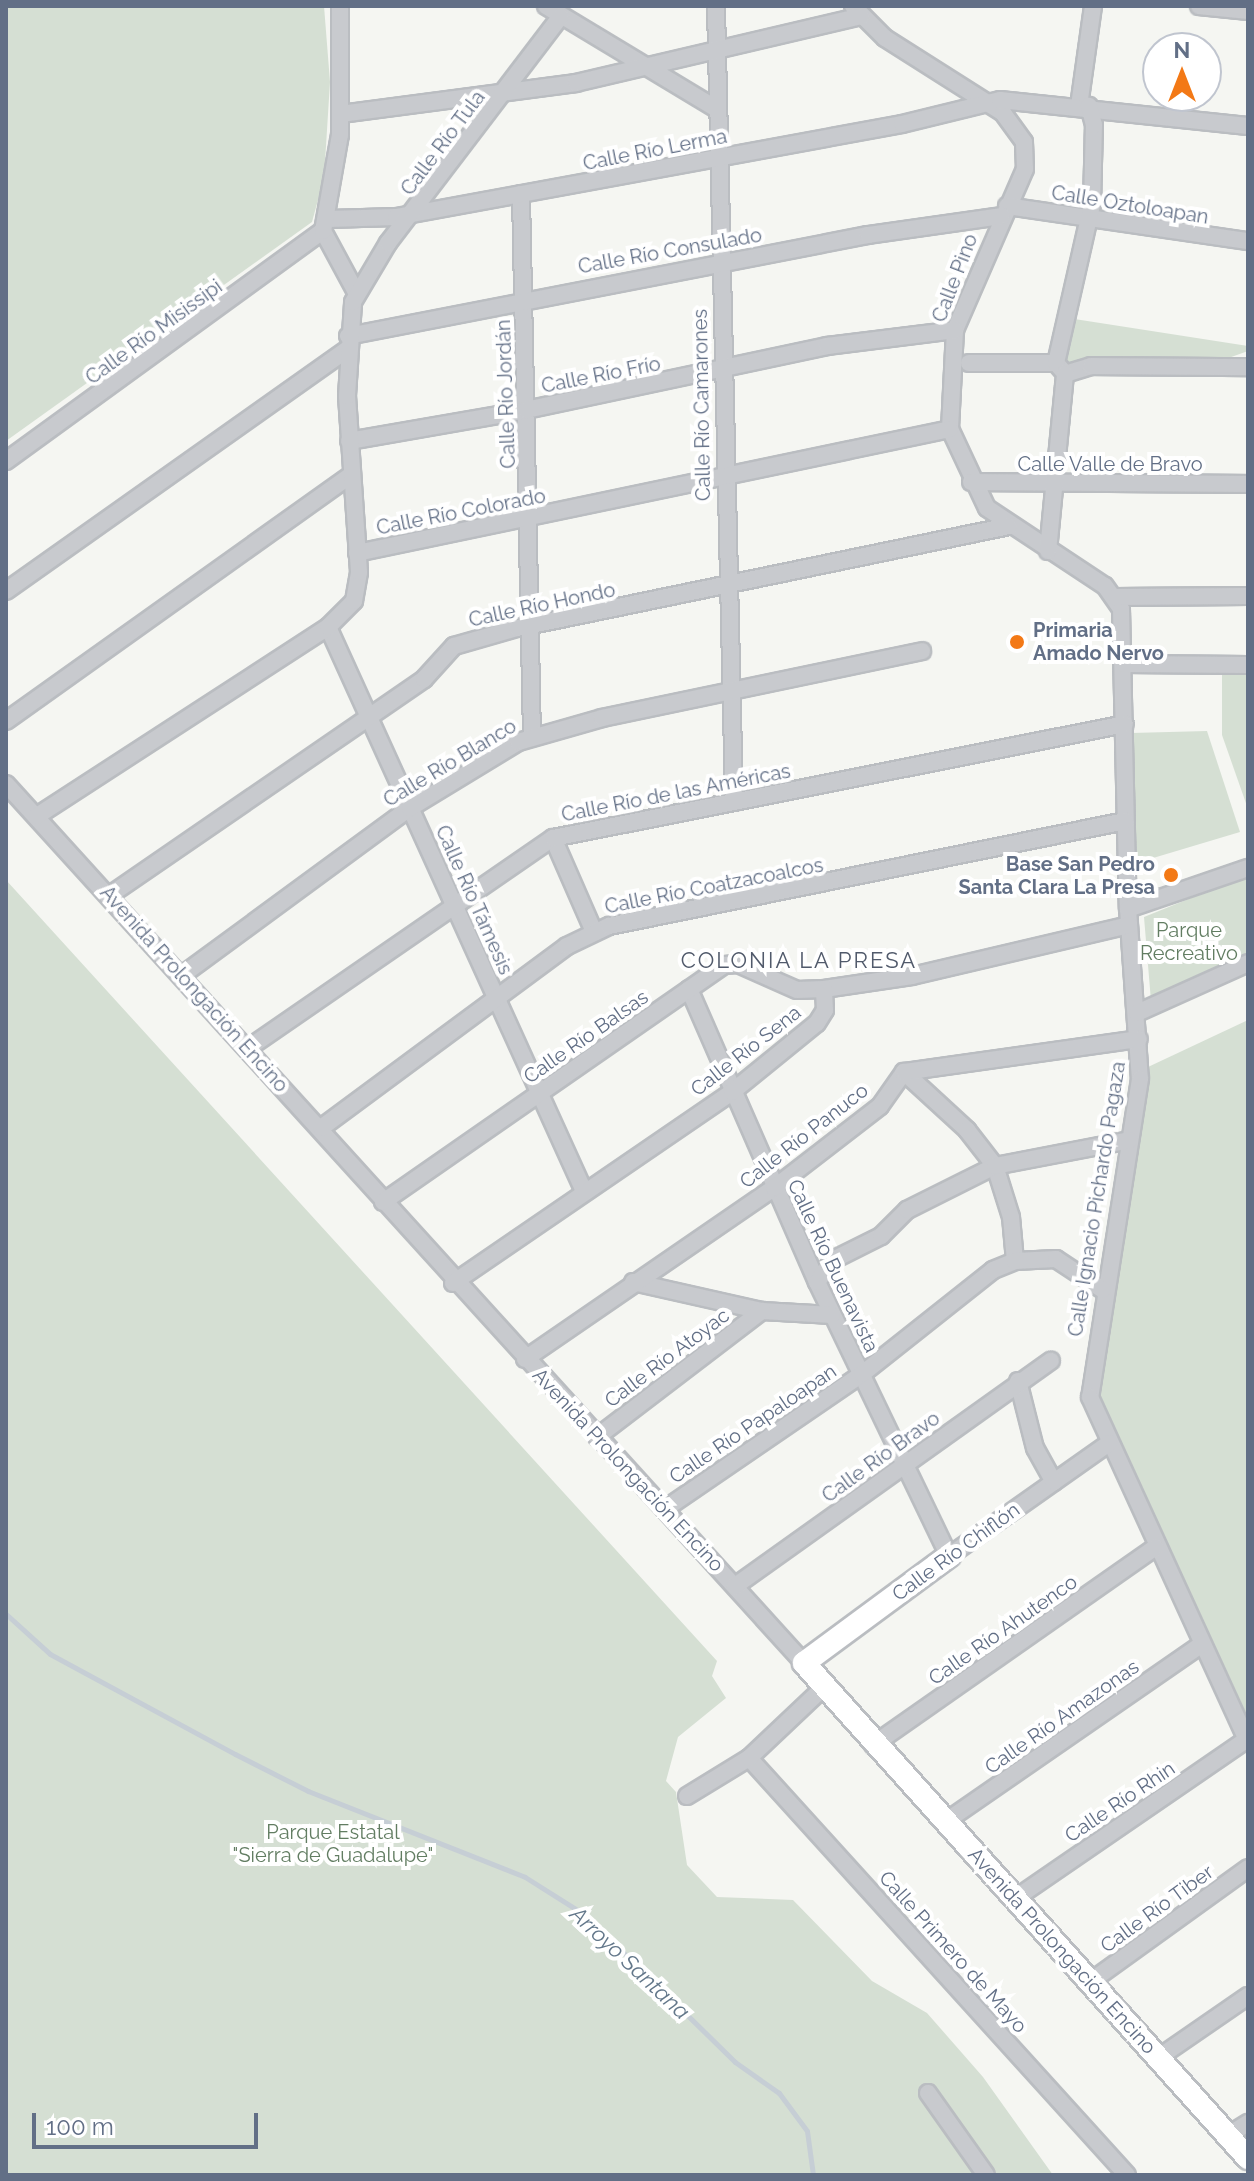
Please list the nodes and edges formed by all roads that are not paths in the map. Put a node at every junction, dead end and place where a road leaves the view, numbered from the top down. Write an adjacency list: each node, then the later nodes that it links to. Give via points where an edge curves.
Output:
1 (340, 6): 15 (street)
2 (546, 6): 8 (street)
3 (716, 6): 9 (street, Calle Río Camarones)
4 (1093, 6): 13 (street)
5 (1199, 6): 7 (street)
6 (857, 11): 9 (street); 12 (street, Calle Pino)
7 (1248, 11)
8 (561, 16): 10 (street); 11 (street, Calle Río Tula)
9 (714, 51): 10 (street); 14 (street, Calle Río Camarones)
10 (645, 64): 11 (street, via 576,83); 14 (street)
11 (506, 92): 15 (street); 20 (street, Calle Río Tula)
12 (986, 102): 13 (street); 17 (street, Calle Río Lerma, via 902,124); 19 (street, Calle Pino, via 1011,119 1024,142 1025,169)
13 (1084, 106): 16 (street); 21 (street, via 1094,125)
14 (715, 108): 17 (street, Calle Río Camarones)
15 (341, 114): 22 (street)
16 (1248, 126)
17 (718, 158): 18 (street, Calle Río Lerma); 24 (street, Calle Río Camarones)
18 (521, 194): 20 (street, Calle Río Lerma); 26 (street, Calle Río Jordán)
19 (1004, 211): 21 (street, Calle Oztoloapan); 24 (street, Calle Río Consulado); 27 (street, Calle Pino)
20 (414, 214): 22 (street, Calle Río Lerma); 25 (street, Calle Río Tula)
21 (1090, 220): 23 (street, Calle Oztoloapan); 31 (street)
22 (326, 225): 25 (street); 36 (street, Calle Río Misissipi)
23 (1248, 241)
24 (719, 263): 26 (street, Calle Río Consulado); 32 (street, Calle Río Camarones)
25 (356, 292): 28 (street)
26 (524, 299): 28 (street, Calle Río Consulado); 33 (street, Calle Río Jordán)
27 (955, 330): 32 (street, Calle Río Frío, via 827,346); 34 (street, Calle Pino)
28 (348, 342): 35 (street); 47 (street, Calle Río Consulado)
29 (969, 363): 31 (street)
30 (1248, 364): 31 (street)
31 (1061, 368): 41 (street)
32 (721, 371): 33 (street, Calle Río Frío); 38 (street, Calle Río Camarones)
33 (526, 410): 35 (street, Calle Río Frío); 42 (street, Calle Río Jordán)
34 (950, 429): 38 (street, Calle Río Colorado); 39 (street, Calle Pino)
35 (349, 441): 37 (street)
36 (6, 461)
37 (350, 476): 45 (street); 57 (street)
38 (724, 480): 42 (street, Calle Río Colorado); 46 (street, Calle Río Camarones)
39 (971, 482): 41 (street, Calle Valle de Bravo); 43 (street, Calle Pino, via 987,508)
40 (1248, 484): 41 (street, Calle Valle de Bravo)
41 (1051, 485): 44 (street)
42 (530, 518): 45 (street, Calle Río Colorado); 50 (street, Calle Río Jordán)
43 (1009, 526): 44 (street, Calle Pino); 46 (street, Calle Río Hondo)
44 (1048, 551): 48 (street, Calle Pino)
45 (357, 553): 51 (street, Calle Río Colorado, via 358,594)
46 (727, 588): 50 (street, Calle Río Hondo); 55 (street, Calle Río Camarones)
47 (6, 591)
48 (1110, 592): 49 (street); 53 (street, Calle Ignacio Pichardo Pagaza, via 1123,621)
49 (1248, 596)
50 (530, 626): 56 (street, Calle Río Hondo, via 454,646 424,679); 59 (street, Calle Río Jordán)
51 (328, 627): 56 (street, Calle Río Támesis); 63 (street, Calle Río Colorado)
52 (922, 651): 55 (street, Calle Río Blanco)
53 (1124, 664): 54 (street); 58 (street, Calle Ignacio Pichardo Pagaza)
54 (1248, 665)
55 (729, 694): 59 (street, Calle Río Blanco); 61 (street, Calle Río Camarones)
56 (369, 713): 62 (street, Calle Río Támesis); 67 (street, Calle Río Hondo)
57 (6, 721)
58 (1125, 724): 61 (street, Calle Río de las Américas); 64 (street, Calle Ignacio Pichardo Pagaza)
59 (532, 737): 62 (street, Calle Río Blanco)
60 (6, 784): 63 (street, Avenida Prolongación Encino)
61 (734, 802): 65 (street, Calle Río de las Américas)
62 (410, 808): 68 (street, Calle Río Támesis); 72 (street, Calle Río Blanco)
63 (37, 816): 67 (street, Avenida Prolongación Encino)
64 (1125, 821): 69 (street, Calle Ignacio Pichardo Pagaza); 70 (street, Calle Río Coatzacoalcos, via 842,882 647,916)
65 (553, 838): 68 (street, Calle Río de las Américas); 70 (street)
66 (1248, 868): 69 (street)
67 (110, 895): 72 (street, Avenida Prolongación Encino)
68 (455, 902): 75 (street, Calle Río Támesis); 78 (street, Calle Río de las Américas)
69 (1129, 917): 74 (street, via 912,976); 76 (street, Calle Ignacio Pichardo Pagaza)
70 (594, 932): 75 (street, Calle Río Coatzacoalcos)
71 (1248, 963): 76 (street)
72 (181, 976): 78 (street, Avenida Prolongación Encino)
73 (689, 989): 74 (street, Calle Río Balsas, via 731,964 797,990); 80 (street, Calle Río Buenavista); 81 (street, Calle Río Balsas)
74 (824, 989): 80 (street, Calle Río Sena, via 825,1010 817,1023)
75 (497, 999): 81 (street, Calle Río Támesis); 82 (street, Calle Río Coatzacoalcos)
76 (1137, 1013): 77 (street, Calle Ignacio Pichardo Pagaza)
77 (1139, 1039): 79 (street); 83 (street, Calle Ignacio Pichardo Pagaza)
78 (247, 1049): 82 (street, Avenida Prolongación Encino)
79 (904, 1072): 84 (street, via 967,1130); 85 (street, Calle Río Panuco, via 880,1106)
80 (732, 1092): 85 (street, Calle Río Buenavista); 86 (street, Calle Río Sena)
81 (539, 1093): 86 (street, Calle Río Támesis); 87 (street, Calle Río Balsas)
82 (321, 1128): 87 (street, Avenida Prolongación Encino)
83 (1130, 1140): 84 (street); 92 (street, Calle Ignacio Pichardo Pagaza)
84 (995, 1166): 88 (street, via 1011,1217); 90 (street, via 907,1210 881,1236 833,1260)
85 (774, 1188): 89 (street, Calle Río Panuco); 90 (street, Calle Río Buenavista)
86 (583, 1189): 91 (street, Calle Río Sena)
87 (383, 1202): 91 (street, Avenida Prolongación Encino)
88 (1015, 1261): 92 (street, Calle Río Papaloapan, via 1063,1261); 97 (street, Calle Río Papaloapan, via 993,1270)
89 (633, 1282): 93 (street); 95 (street, Calle Río Panuco)
90 (817, 1282): 94 (street, Calle Río Buenavista)
91 (453, 1283): 95 (street, Avenida Prolongación Encino)
92 (1103, 1290): 100 (street, Calle Ignacio Pichardo Pagaza, via 1089,1386)
93 (762, 1311): 94 (street); 99 (street, Calle Río Atoyac)
94 (832, 1315): 97 (street, Calle Río Buenavista)
95 (525, 1359): 99 (street, Avenida Prolongación Encino)
96 (1051, 1361): 98 (street, Calle Río Bravo)
97 (862, 1374): 101 (street, Calle Río Buenavista); 103 (street, Calle Río Papaloapan)
98 (1018, 1381): 101 (street, Calle Río Bravo); 102 (street, via 1035,1448)
99 (597, 1437): 103 (street, Avenida Prolongación Encino)
100 (1109, 1443): 102 (street, Calle Río Chiflón); 104 (street, Calle Ignacio Pichardo Pagaza)
101 (905, 1466): 105 (street, Calle Río Buenavista); 106 (street, Calle Río Bravo)
102 (1054, 1482): 105 (street, Calle Río Chiflón)
103 (665, 1509): 106 (street, Avenida Prolongación Encino)
104 (1156, 1547): 107 (street, Calle Ignacio Pichardo Pagaza); 111 (street, Calle Río Ahutenco)
105 (949, 1556): 108 (main road, Calle Río Chiflón)
106 (735, 1586): 108 (street, Avenida Prolongación Encino)
107 (1202, 1644): 110 (street, Calle Ignacio Pichardo Pagaza); 114 (street, Calle Río Amazonas)
108 (804, 1663): 109 (main road, Avenida Prolongación Encino)
109 (824, 1687): 111 (main road, Avenida Prolongación Encino); 112 (street)
110 (1247, 1741): 116 (street, Calle Río Rhin)
111 (873, 1745): 114 (main road, Avenida Prolongación Encino)
112 (749, 1758): 113 (street); 125 (street, Calle Primero de Mayo)
113 (687, 1796)
114 (945, 1822): 116 (main road, Avenida Prolongación Encino)
115 (1248, 1868): 117 (street, Calle Río Tiber)
116 (1016, 1898): 117 (main road, Avenida Prolongación Encino)
117 (1090, 1982): 119 (main road, Avenida Prolongación Encino)
118 (1248, 1996): 119 (street)
119 (1158, 2058): 122 (main road, Avenida Prolongación Encino)
120 (928, 2093): 124 (street)
121 (1248, 2123): 122 (street)
122 (1227, 2136): 123 (main road, Avenida Prolongación Encino)
123 (1248, 2158)
124 (986, 2175)
125 (1127, 2175)

